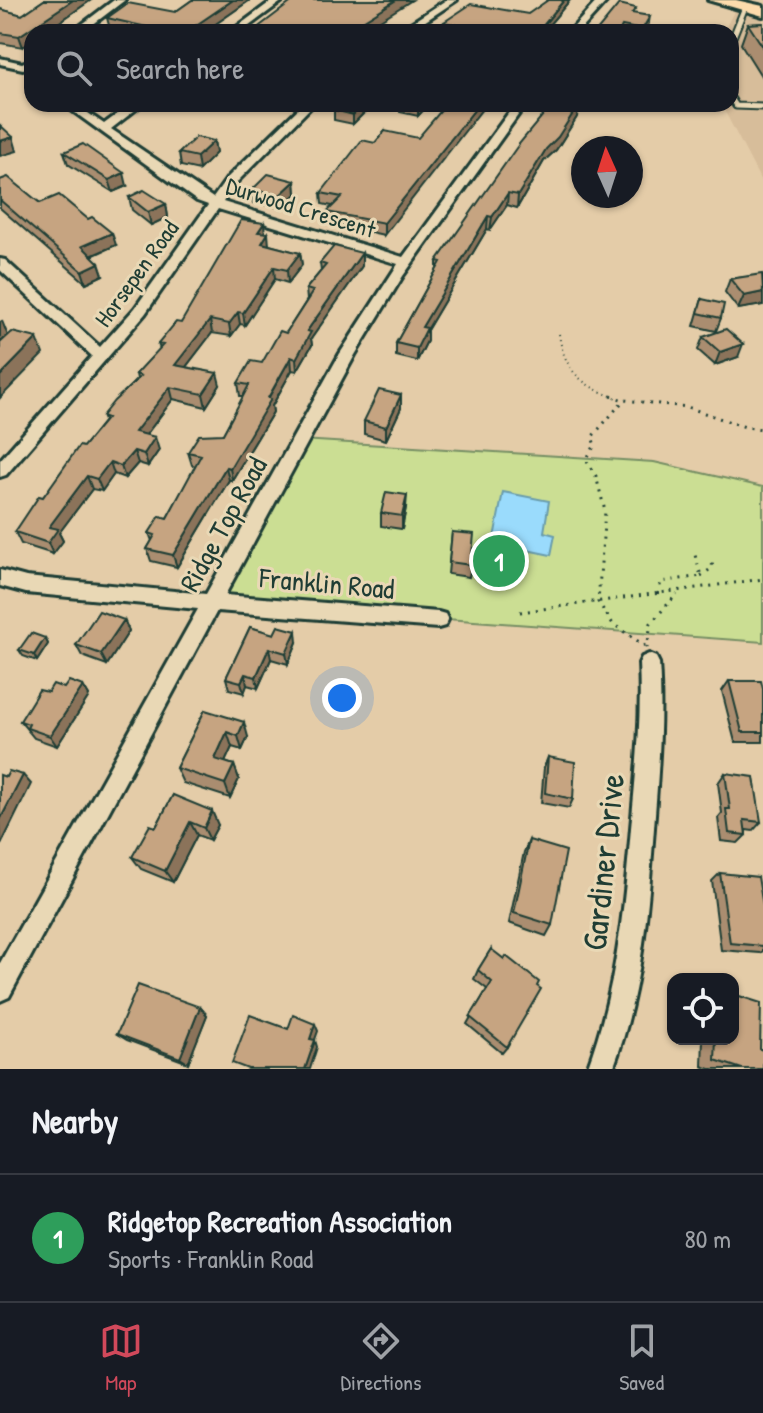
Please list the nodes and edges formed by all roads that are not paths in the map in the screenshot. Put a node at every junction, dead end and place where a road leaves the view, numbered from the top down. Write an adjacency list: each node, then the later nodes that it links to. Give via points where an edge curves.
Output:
1 (120, 0): 9 (street)
2 (279, 0): 10 (street)
3 (452, 0): 11 (street)
4 (603, 0): 12 (street)
5 (716, 0): 6 (main road)
6 (745, 3): 7 (main road); 8 (main road); 13 (lane)
7 (763, 5)
8 (763, 11)
9 (88, 24)
10 (246, 24)
11 (414, 24)
12 (581, 24)
13 (737, 24)
14 (739, 33): 15 (lane)
15 (743, 33)
16 (0, 61): 17 (street)
17 (24, 64)
18 (739, 106): 19 (lane)
19 (763, 107)
20 (79, 112): 24 (street, Durwood Crescent)
21 (127, 112): 24 (street)
22 (301, 112): 25 (street, Horsepen Road)
23 (515, 112): 26 (street, Ridge Top Road)
24 (103, 130): 25 (street, Durwood Crescent)
25 (214, 204): 26 (street, Durwood Crescent); 28 (street, Horsepen Road, via 140,311)
26 (407, 262): 31 (street, Ridge Top Road, via 347,355)
27 (0, 263): 28 (street)
28 (101, 356): 29 (street, Horsepen Road)
29 (0, 471)
30 (0, 578): 31 (street, Franklin Road, via 67,590)
31 (211, 602): 32 (street, Franklin Road); 34 (street, Ridge Top Road)
32 (438, 620)
33 (648, 655): 35 (street, Gardiner Drive, via 652,715 639,866 625,975 611,1043)
34 (0, 988)
35 (600, 1067)

